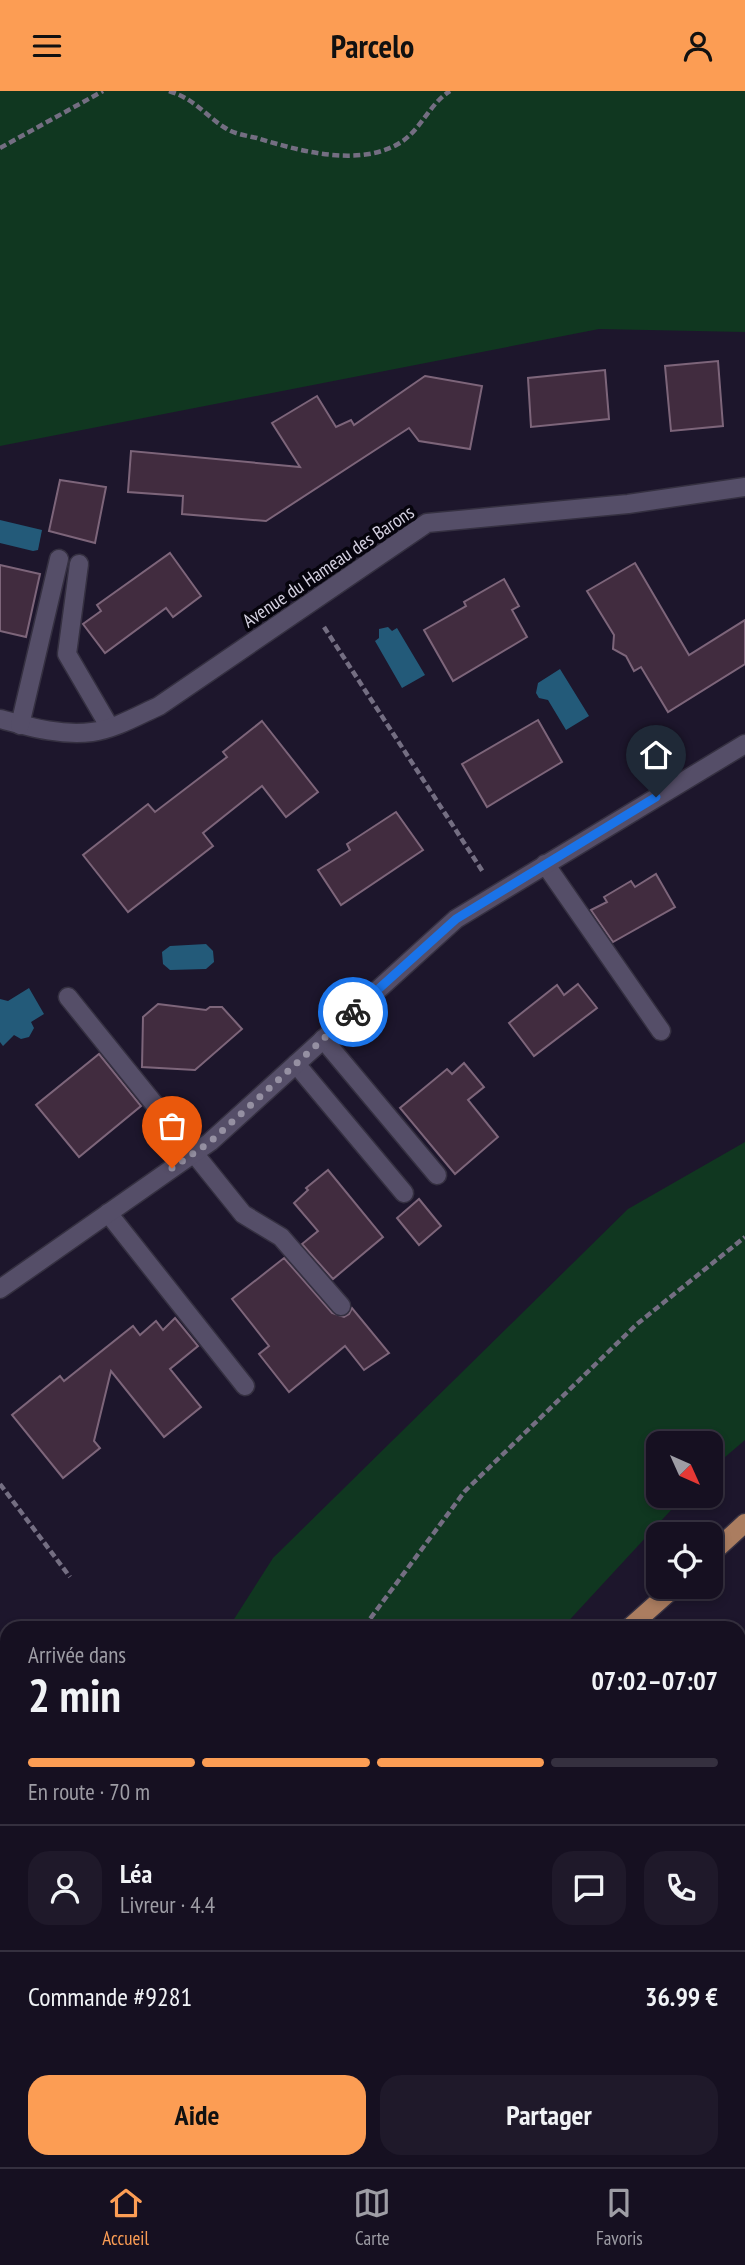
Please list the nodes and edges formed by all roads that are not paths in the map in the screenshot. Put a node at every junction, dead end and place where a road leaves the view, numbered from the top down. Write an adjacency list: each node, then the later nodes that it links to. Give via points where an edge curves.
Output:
1 (745, 487): 6 (street, Avenue du Hameau des Barons, via 628,504 427,523 159,706)
2 (59, 559): 5 (street)
3 (79, 564): 6 (street, via 67,654)
4 (0, 719): 5 (street, Avenue du Hameau des Barons)
5 (20, 725): 6 (street, Avenue du Hameau des Barons, via 93,732)
6 (109, 726)
7 (745, 744): 8 (street)
8 (545, 864): 10 (street); 11 (street, via 456,919)
9 (68, 997): 13 (street)
10 (661, 1031)
11 (323, 1039): 12 (street); 14 (street)
12 (296, 1064): 13 (street); 15 (street)
13 (193, 1153): 16 (street); 18 (street, via 243,1214 281,1237)
14 (437, 1175)
15 (404, 1193)
16 (108, 1213): 17 (street); 19 (street)
17 (0, 1289)
18 (341, 1306)
19 (245, 1386)
20 (745, 1523): 21 (main road)
21 (723, 1543)
22 (661, 1599): 23 (main road)
23 (637, 1621)

